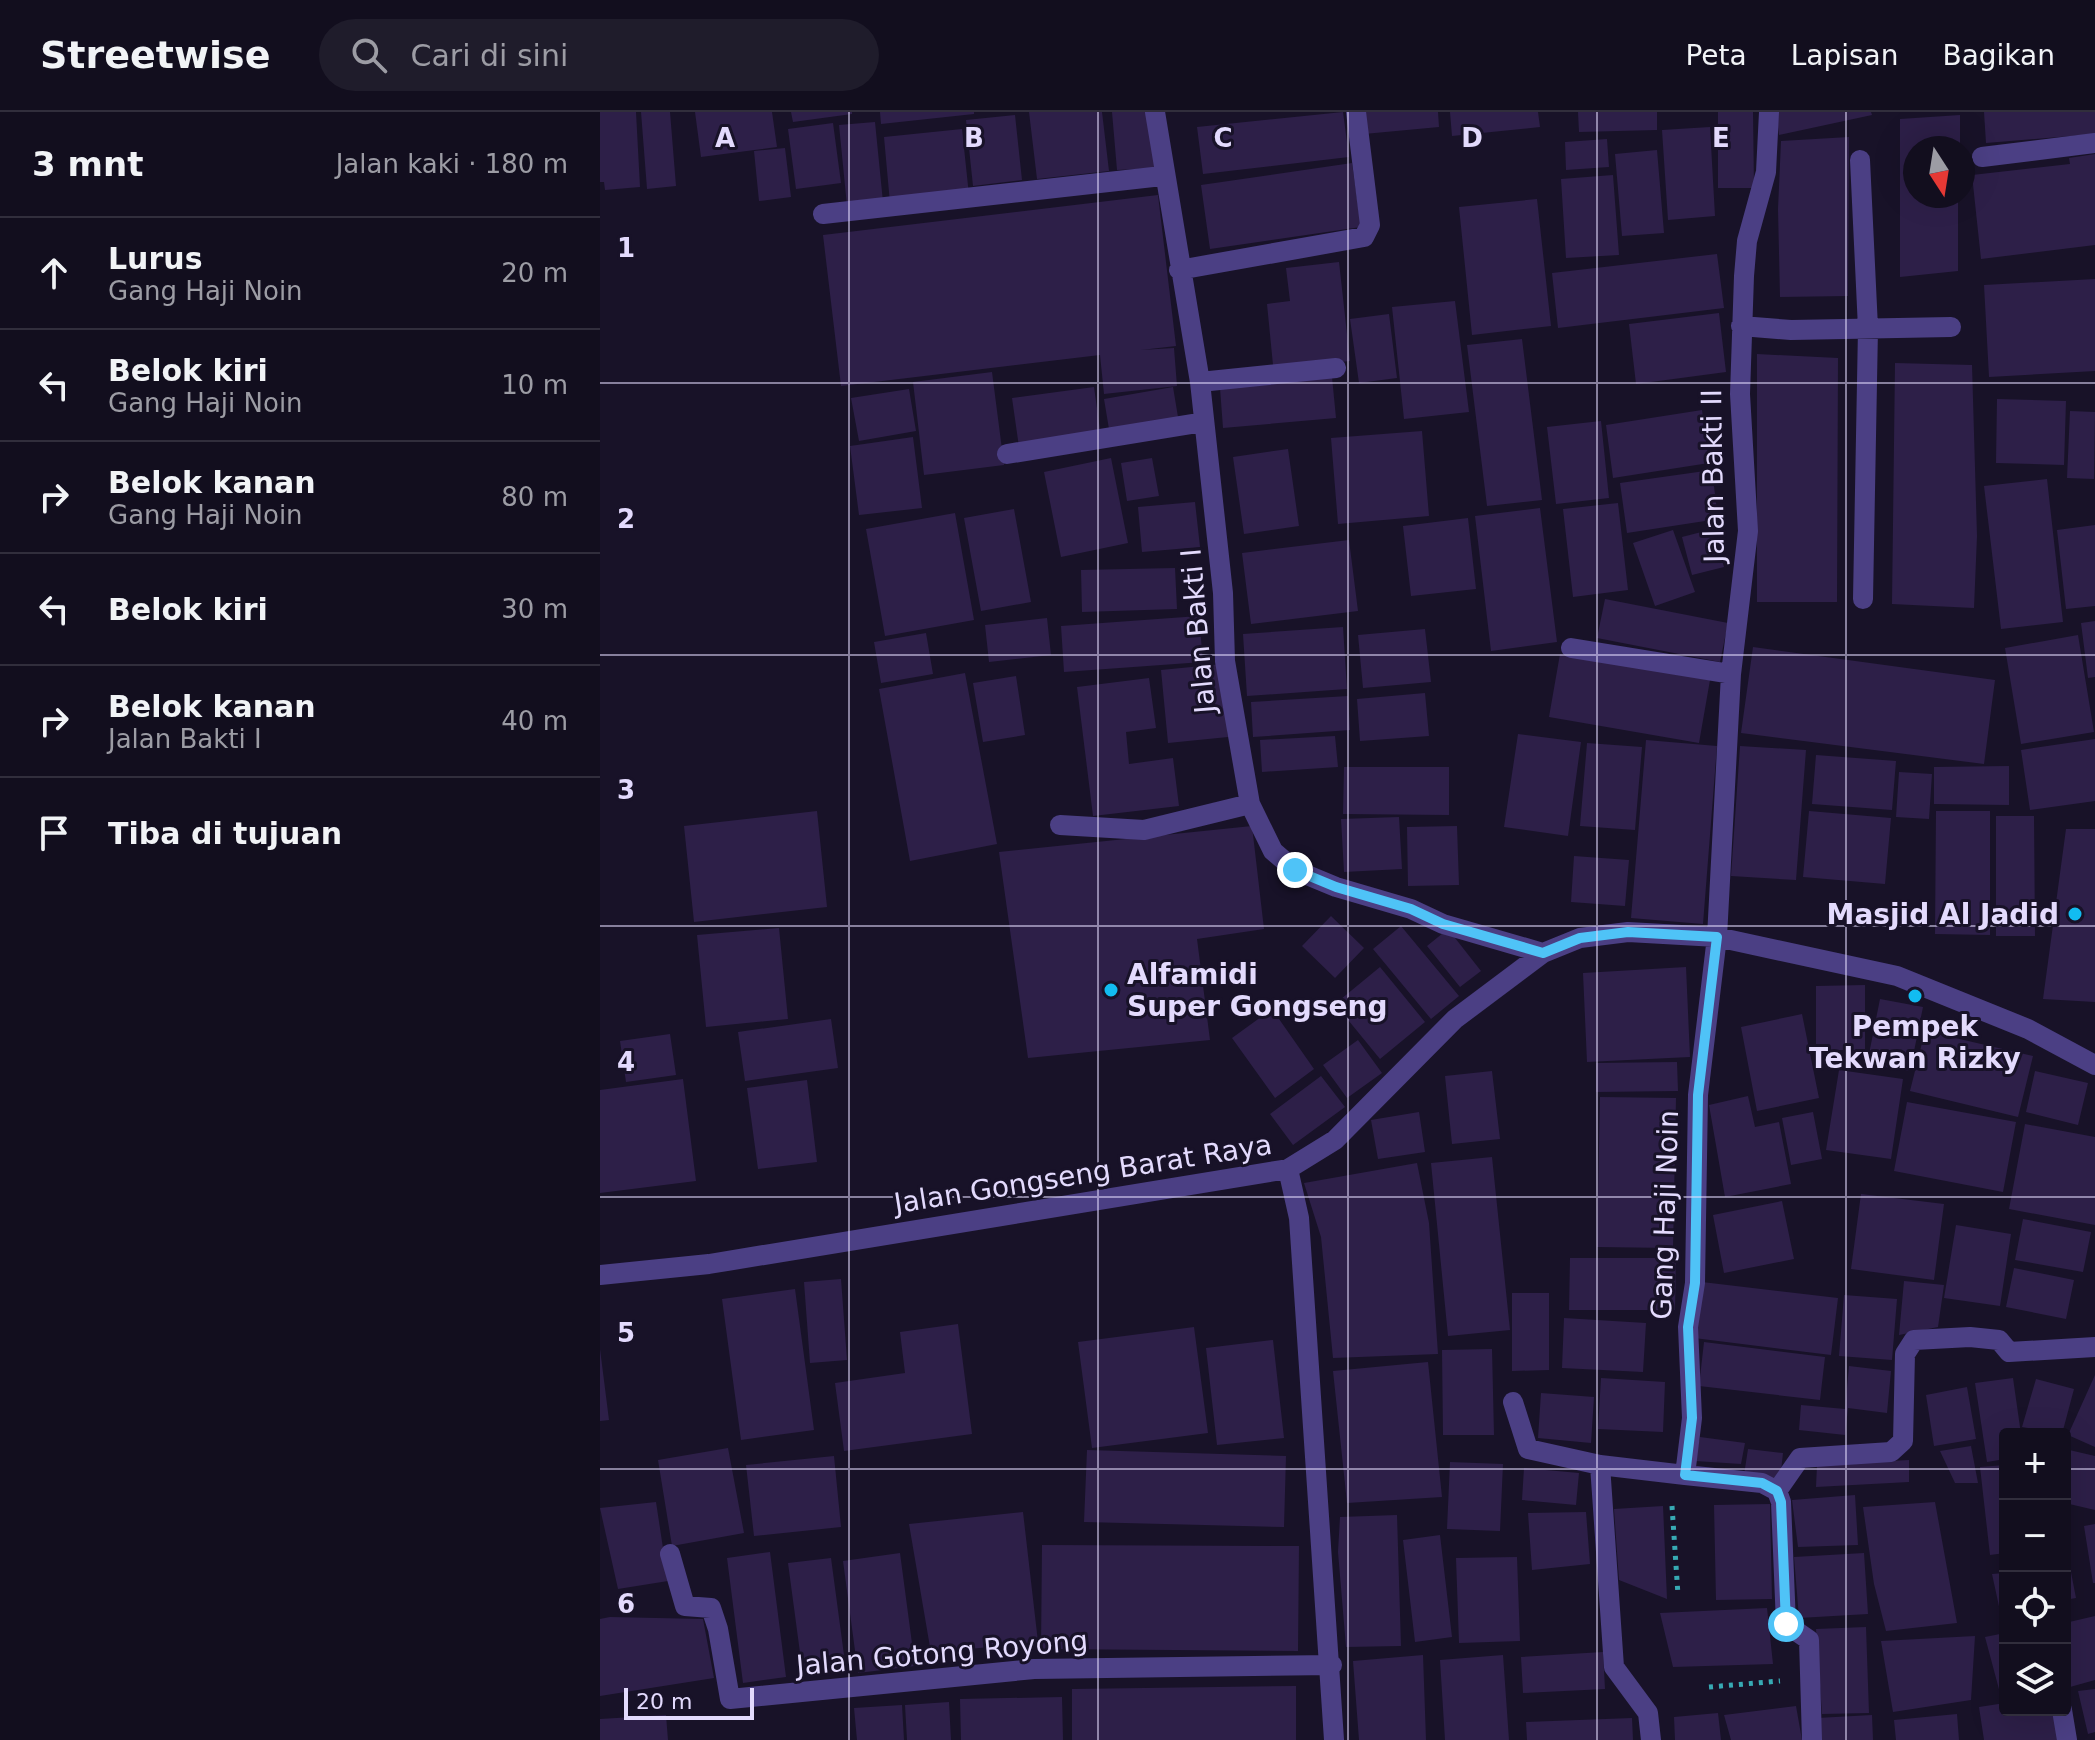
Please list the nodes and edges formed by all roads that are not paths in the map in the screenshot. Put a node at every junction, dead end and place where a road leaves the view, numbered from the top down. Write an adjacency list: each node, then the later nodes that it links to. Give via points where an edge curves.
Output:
1 (1155, 112): 7 (street, Jalan Bakti I)
2 (1356, 112): 9 (street, via 1370,225 1364,237)
3 (1769, 112): 10 (street, Jalan Bakti II, via 1766,172 1747,241)
4 (2095, 143): 5 (street)
5 (1982, 157)
6 (1860, 160): 12 (street)
7 (1162, 176): 8 (street); 9 (street, Jalan Bakti I)
8 (823, 214)
9 (1179, 270): 14 (street, Jalan Bakti I)
10 (1741, 326): 12 (street); 19 (street, Jalan Bakti II, via 1748,531)
11 (1951, 327): 12 (street)
12 (1868, 328): 17 (street)
13 (1336, 368): 14 (street)
14 (1200, 382): 15 (street, Jalan Bakti I)
15 (1204, 422): 16 (street); 20 (street, Jalan Bakti I, via 1225,661)
16 (1007, 454)
17 (1863, 599)
18 (1571, 648): 19 (street)
19 (1731, 674): 22 (street, Jalan Bakti II)
20 (1250, 804): 21 (street, via 1144,830); 23 (street, Jalan Bakti I, via 1273,851 1295,870 1443,924)
21 (1060, 825)
22 (1717, 937): 23 (street, Jalan Gongseng Barat Raya, via 1628,932 1580,938); 24 (street, Jalan Gongseng Barat Raya, via 1897,976 2028,1029); 30 (street, Gang Haji Noin, via 1698,1095 1695,1283 1688,1327 1692,1418)
23 (1543, 953): 25 (street, Jalan Gongseng Barat Raya, via 1455,1019 1335,1140)
24 (2095, 1065)
25 (1288, 1169): 26 (street, Jalan Gongseng Barat Raya, via 709,1264); 33 (street, via 1299,1218)
26 (600, 1275)
27 (2095, 1347): 31 (street, via 2009,1352 1999,1340 1914,1340 1905,1354 1903,1441 1891,1452 1800,1458)
28 (1513, 1402): 29 (street, via 1528,1449)
29 (1600, 1465): 30 (street); 36 (street, via 1614,1667 1648,1713)
30 (1678, 1474): 31 (street, via 1762,1483)
31 (1777, 1491): 37 (street, via 1786,1624 1809,1640)
32 (670, 1554): 33 (street, Jalan Gotong Royong, via 685,1606 711,1608 730,1699 1034,1669)
33 (1332, 1665): 35 (street)
34 (2063, 1716): 38 (street)
35 (1334, 1740)
36 (1651, 1740)
37 (1812, 1740)
38 (2067, 1740)

